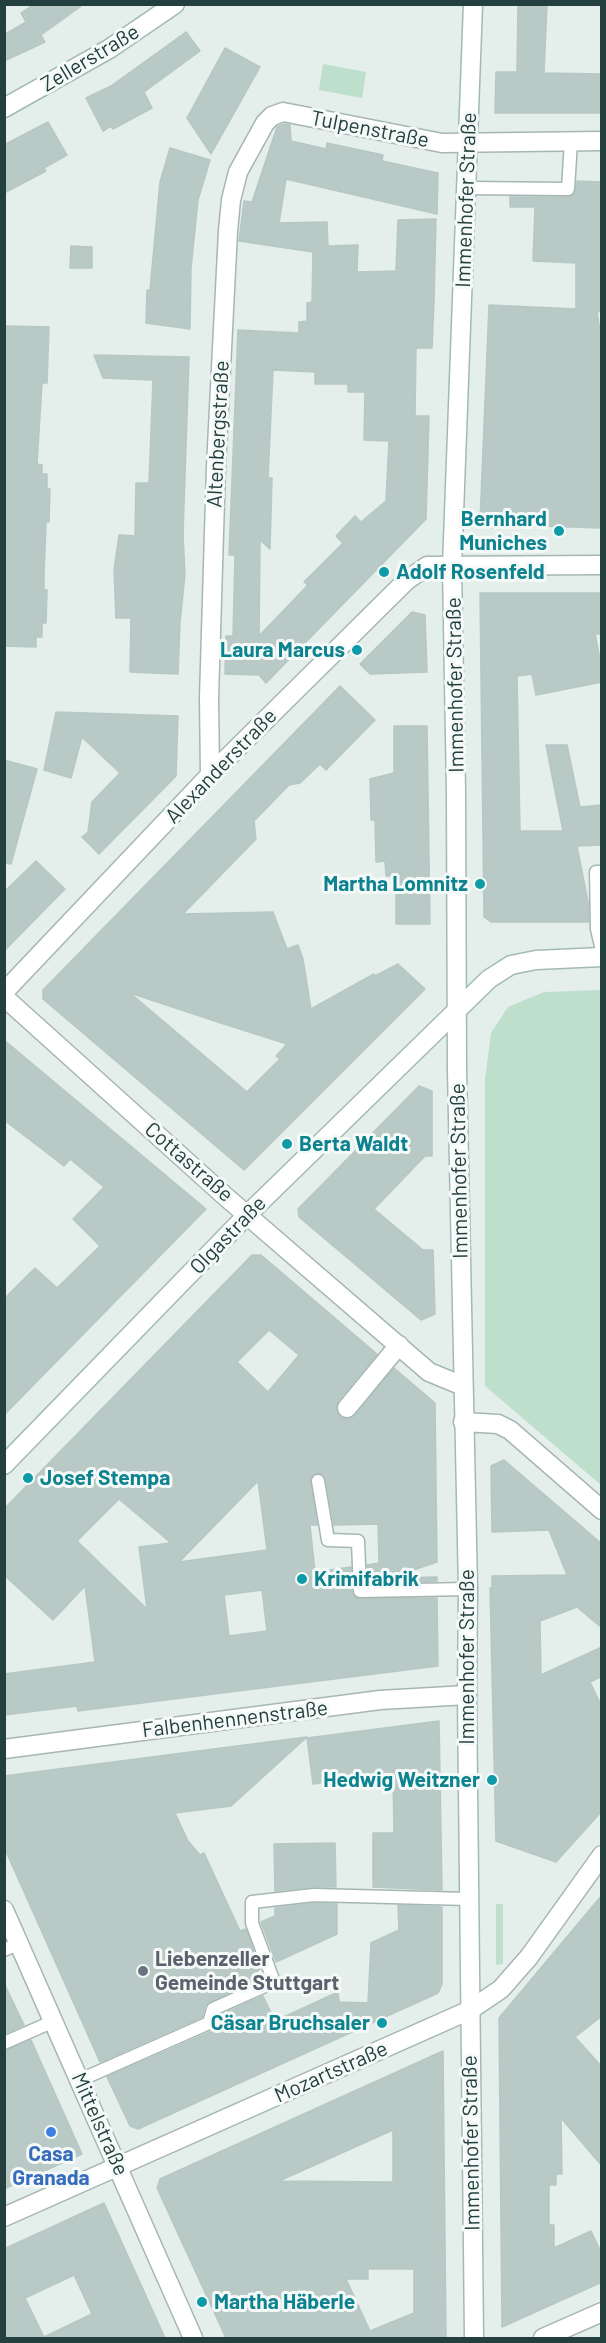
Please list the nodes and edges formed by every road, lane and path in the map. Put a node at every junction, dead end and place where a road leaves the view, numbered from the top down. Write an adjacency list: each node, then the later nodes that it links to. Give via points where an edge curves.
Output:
1 (175, 4): 3 (street, Zellerstraße, via 109,49)
2 (473, 4): 7 (street, Immenhofer Straße)
3 (4, 108)
4 (284, 112): 7 (street, Tulpenstraße, via 442,143); 11 (street, Altenbergstraße, via 265,123 250,147 231,200 216,466)
5 (571, 141): 6 (street, Tulpenstraße); 7 (street, Tulpenstraße); 8 (lane, via 568,189)
6 (602, 141)
7 (468, 142): 8 (street, Immenhofer Straße)
8 (466, 188): 10 (street, Immenhofer Straße)
9 (602, 565): 10 (street, Alexanderstraße)
10 (452, 567): 11 (street, Alexanderstraße, via 428,566 406,581); 17 (street, Immenhofer Straße)
11 (210, 775): 15 (street, Alexanderstraße)
12 (602, 872): 13 (lane, via 596,872 597,929)
13 (602, 950)
14 (602, 957): 17 (street, Olgastraße, via 511,965 489,979)
15 (4, 993)
16 (4, 997): 18 (street, Cottastraße)
17 (457, 1010): 18 (street, Olgastraße); 20 (street, Immenhofer Straße)
18 (248, 1214): 19 (street, Cottastraße); 23 (street, Olgastraße)
19 (399, 1345): 20 (street, Cottastraße, via 429,1372); 21 (street)
20 (463, 1386): 22 (street, Immenhofer Straße)
21 (347, 1408)
22 (464, 1422): 25 (street, via 498,1424 510,1430); 26 (street, Immenhofer Straße)
23 (4, 1465)
24 (318, 1481): 26 (lane, via 328,1540 358,1541 360,1591)
25 (602, 1510)
26 (468, 1588): 27 (street, Immenhofer Straße)
27 (466, 1695): 28 (street, Falbenhennenstraße, via 380,1700); 30 (street, Immenhofer Straße)
28 (4, 1749)
29 (599, 1864): 33 (street, Mozartstraße, via 501,1989)
30 (468, 1899): 33 (street, Immenhofer Straße); 36 (lane, via 314,1895 252,1902 252,1923 274,1982 213,2009 209,2023)
31 (4, 1910): 32 (street, Mittelstraße)
32 (12, 1946): 34 (street, Mittelstraße)
33 (470, 2010): 37 (street, Mozartstraße); 41 (street, Immenhofer Straße)
34 (54, 2021): 35 (lane); 36 (street, Mittelstraße)
35 (4, 2043)
36 (80, 2080): 37 (street, Mittelstraße)
37 (119, 2167): 38 (street, Mozartstraße); 40 (street, Mittelstraße)
38 (4, 2217)
39 (602, 2312): 42 (street)
40 (193, 2338)
41 (474, 2338)
42 (543, 2338)

